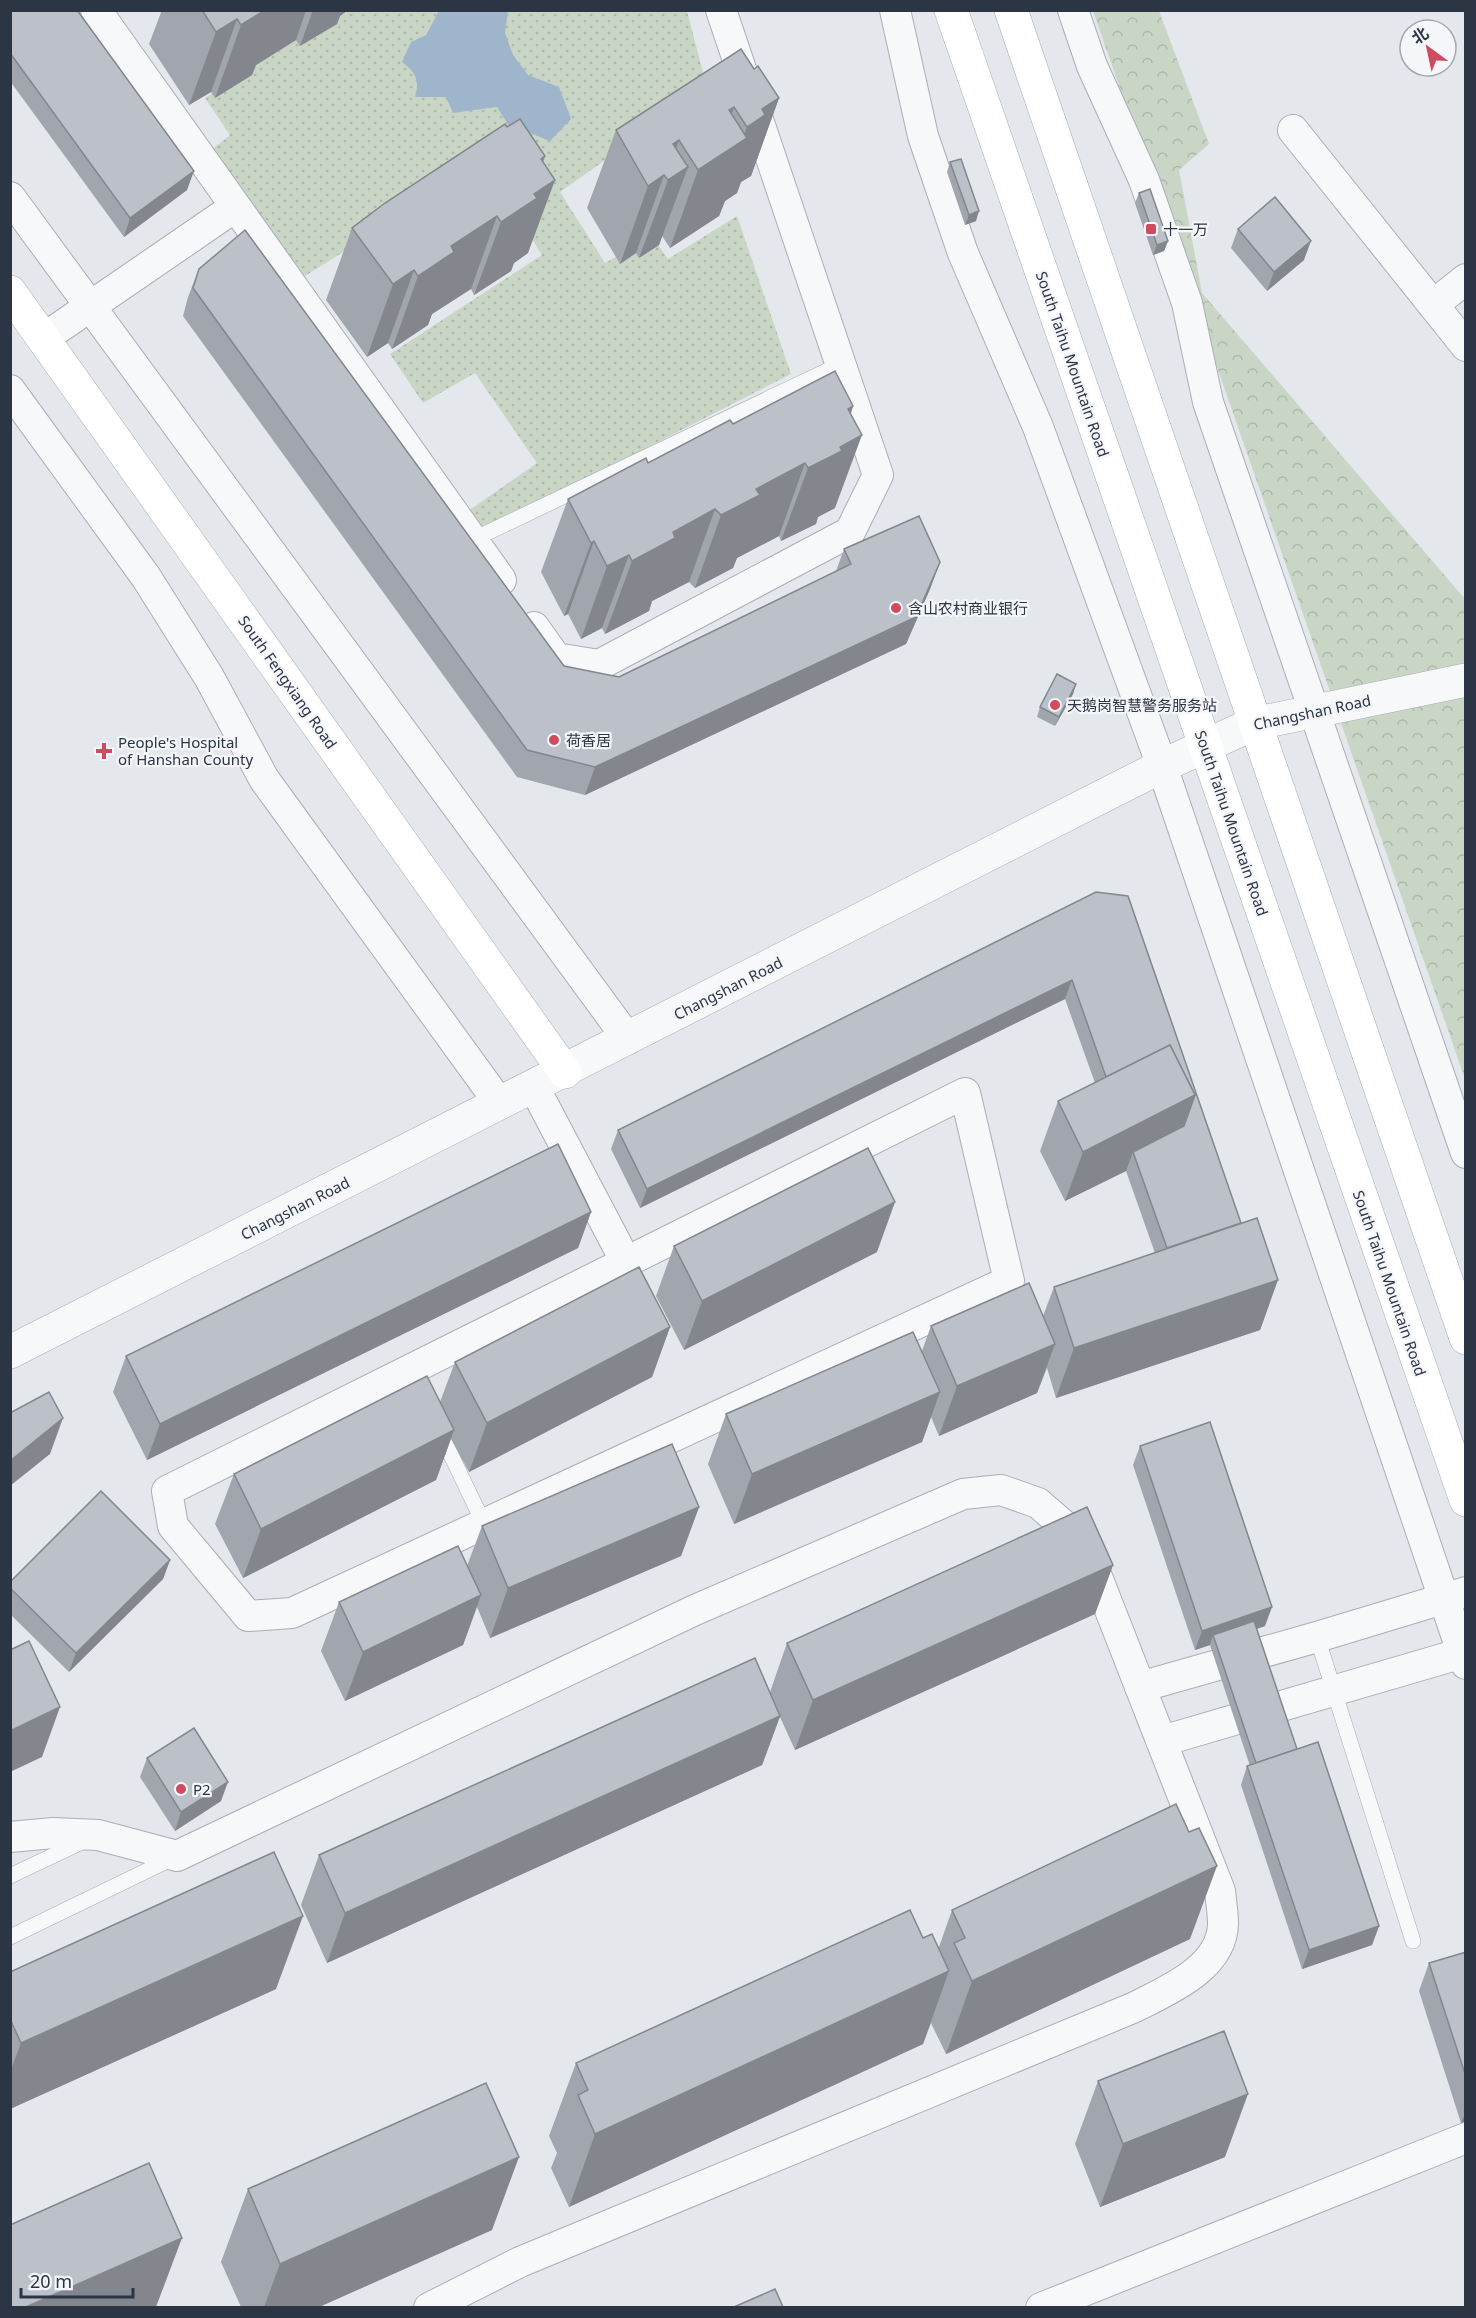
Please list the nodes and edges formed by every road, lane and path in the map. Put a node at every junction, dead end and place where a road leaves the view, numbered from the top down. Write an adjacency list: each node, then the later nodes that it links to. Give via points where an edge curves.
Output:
1 (96, 10): 9 (street)
2 (721, 10): 16 (street)
3 (895, 10): 23 (street, via 923,136 963,253 1038,427)
4 (951, 10): 22 (main road, South Taihu Mountain Road)
5 (1011, 10): 21 (main road)
6 (1073, 10): 20 (street, via 1092,66 1144,180 1187,303 1208,402)
7 (1293, 130): 13 (street)
8 (10, 197): 12 (street)
9 (235, 207): 12 (street); 18 (street)
10 (1466, 279): 13 (street)
11 (10, 292): 14 (main road, South Fengxiang Road)
12 (91, 305): 14 (street); 24 (street)
13 (1433, 305): 15 (street)
14 (44, 338): 25 (main road, South Fengxiang Road)
15 (1466, 346)
16 (841, 364): 18 (lane); 18 (street, via 878,475 850,532 599,666 556,658)
17 (10, 390): 27 (street, via 146,577 209,677 264,778)
18 (472, 540)
19 (1466, 680): 20 (street, Changshan Road)
20 (1314, 711): 21 (street, Changshan Road); 28 (street)
21 (1253, 724): 22 (street, Changshan Road); 30 (main road)
22 (1205, 746): 23 (street, Changshan Road); 33 (main road, South Taihu Mountain Road)
23 (1162, 766): 24 (street, Changshan Road); 35 (street)
24 (628, 1039): 25 (street, Changshan Road)
25 (565, 1072): 26 (street, Changshan Road)
26 (534, 1087): 27 (street, Changshan Road); 29 (street)
27 (500, 1104): 31 (street, Changshan Road)
28 (1466, 1153)
29 (626, 1262): 34 (street, via 413,1375 167,1491 173,1526 248,1616 292,1613); 34 (street, via 964,1093 1009,1281)
30 (1466, 1338)
31 (10, 1352)
32 (435, 1421): 34 (lane)
33 (1466, 1500)
34 (484, 1524)
35 (1455, 1595): 36 (street); 37 (street)
36 (1317, 1637): 38 (street); 39 (lane)
37 (1464, 1656): 39 (street)
38 (1140, 1687): 40 (street); 43 (street, via 1092,1564 1068,1529 1038,1503 1001,1490 963,1494 695,1610)
39 (1334, 1691): 40 (street); 46 (lane)
40 (1162, 1741): 48 (street, via 1221,1891 1223,1926 1213,1954 1191,1977 1135,2007 520,2262)
41 (98, 1835): 42 (street); 43 (street); 44 (lane)
42 (10, 1837)
43 (177, 1856): 45 (lane)
44 (10, 1876)
45 (10, 1937)
46 (1413, 1941)
47 (1466, 2138): 49 (street)
48 (429, 2307)
49 (1041, 2307)

